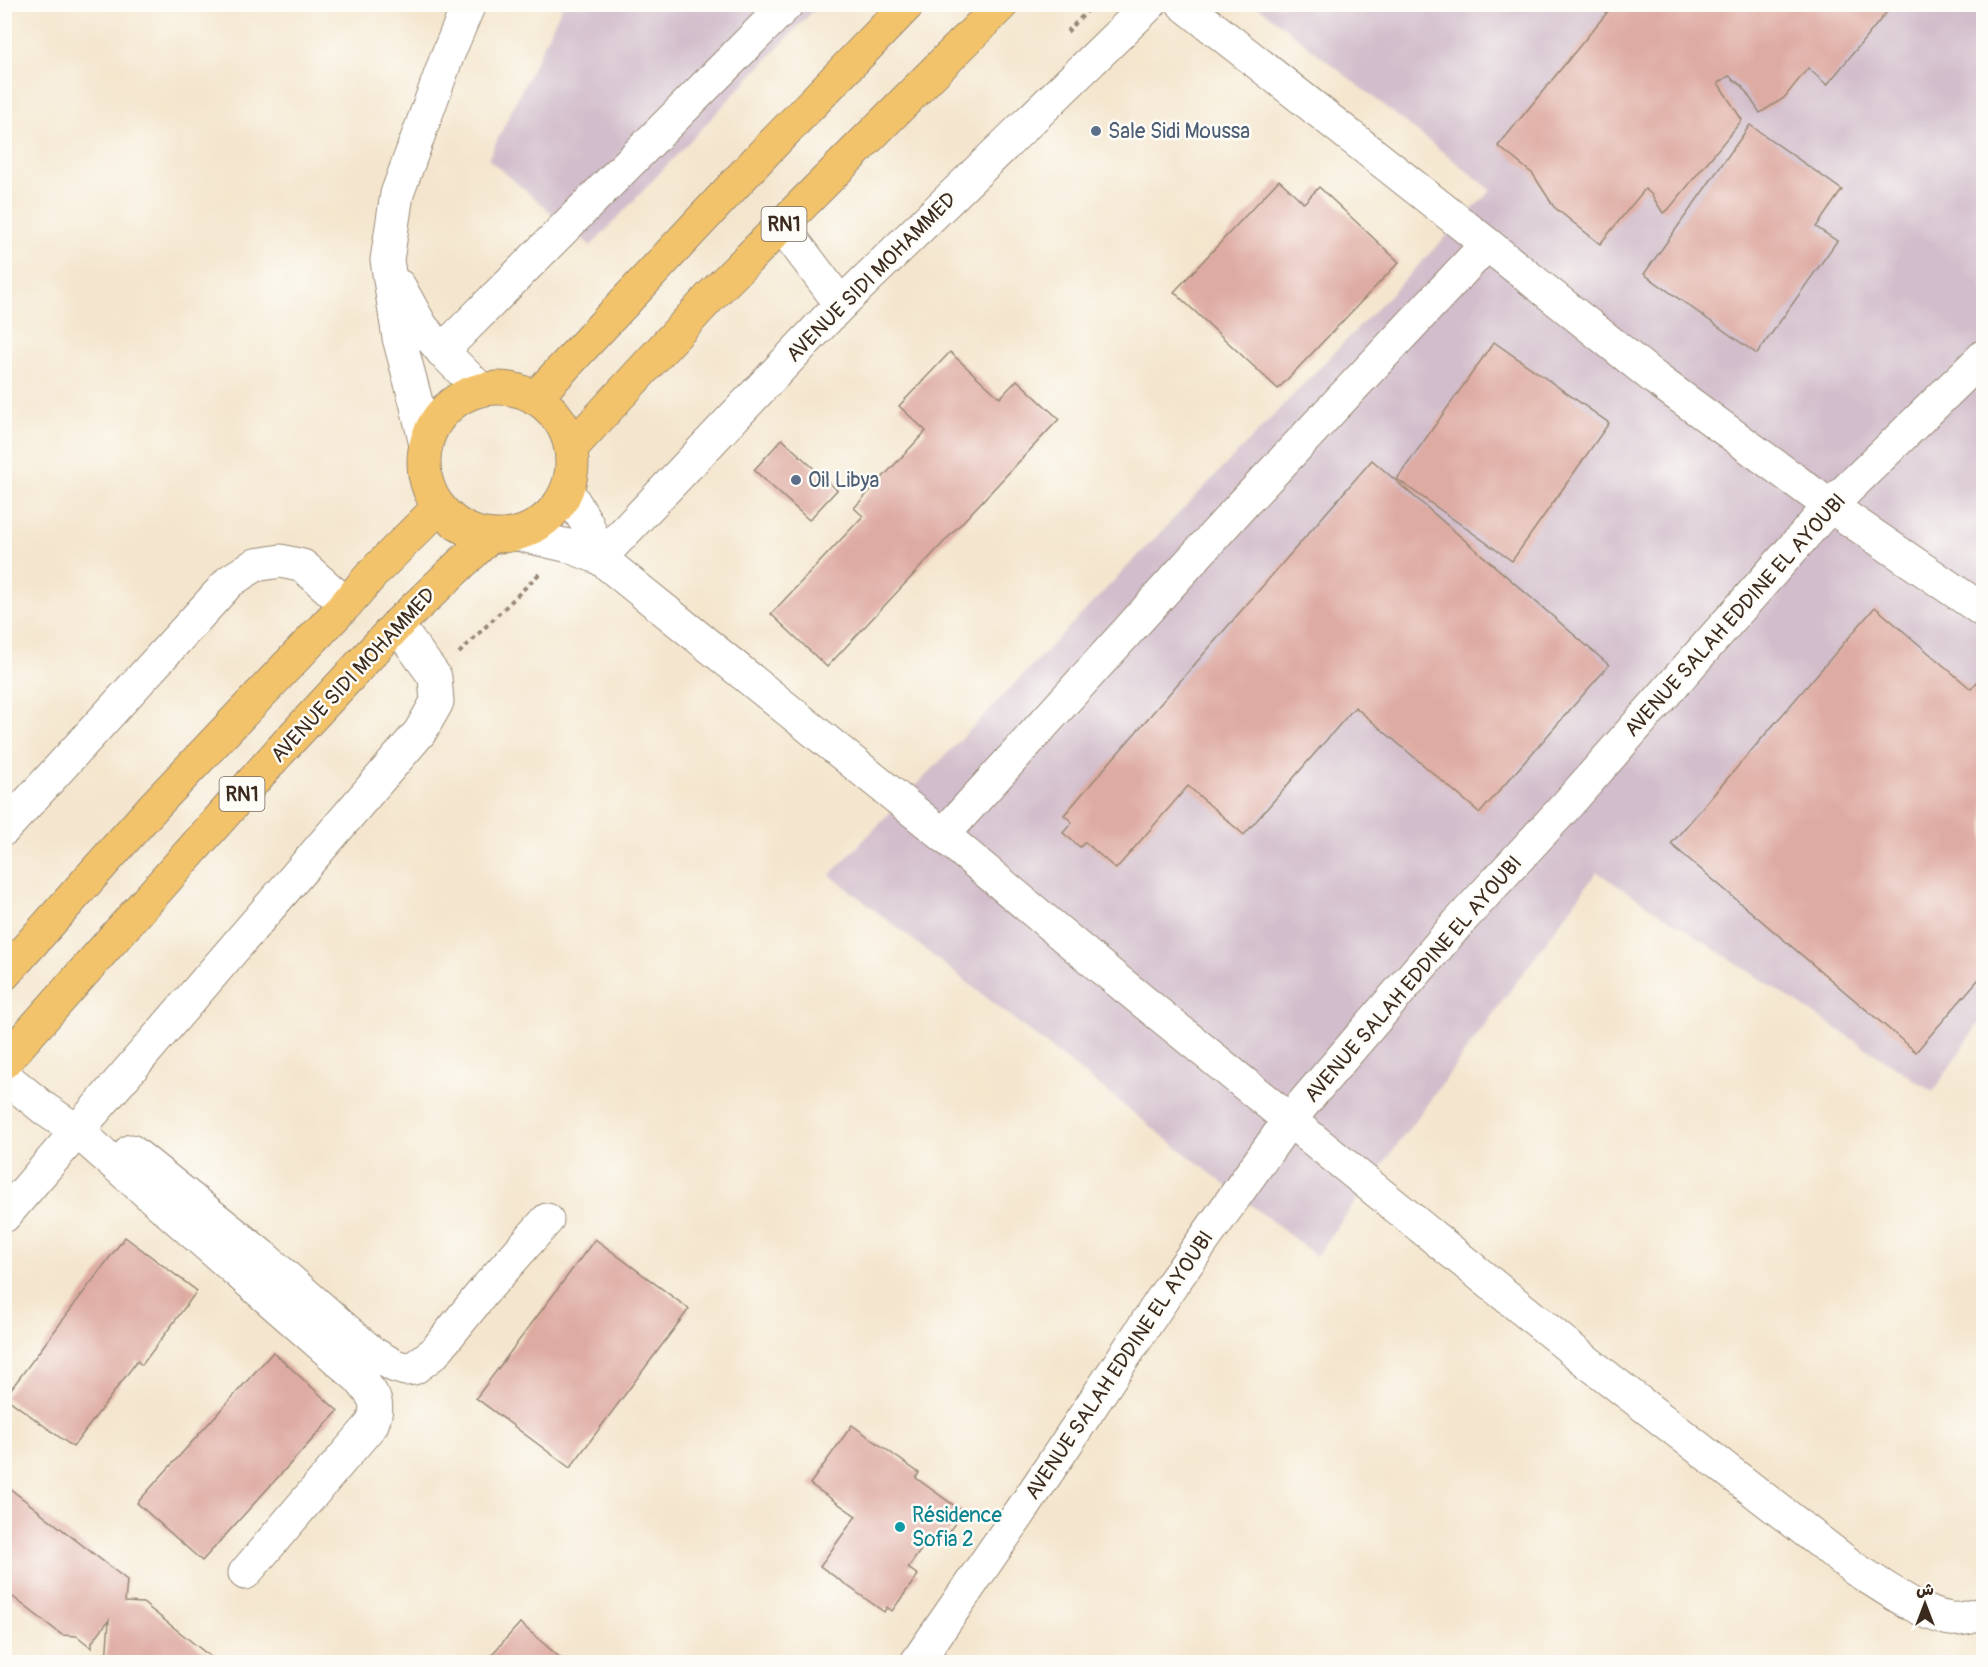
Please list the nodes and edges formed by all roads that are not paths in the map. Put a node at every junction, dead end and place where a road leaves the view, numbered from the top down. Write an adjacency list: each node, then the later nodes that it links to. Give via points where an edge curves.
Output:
1 (469, 4): 9 (street, via 397,194)
2 (787, 4): 11 (street)
3 (908, 4): 14 (main road)
4 (1002, 4): 7 (main road, RN1)
5 (1150, 4): 10 (street, AVENUE SIDI MOHAMMED)
6 (1183, 4): 8 (street)
7 (782, 226): 10 (street); 16 (main road, RN1, via 711,296)
8 (1487, 244): 18 (street, via 1656,380); 26 (street, via 1241,506)
9 (387, 260): 11 (street, via 421,326); 15 (street, via 399,338)
10 (841, 304): 21 (street, AVENUE SIDI MOHAMMED)
11 (442, 351): 13 (street)
12 (1983, 356): 18 (street, AVENUE SALAH EDDINE EL AYOUBI)
13 (481, 390): 14 (main road, RN1, via 506,389); 15 (main road, RN1, via 458,399 445,410)
14 (535, 398): 16 (main road, RN1, via 553,412)
15 (426, 445): 19 (main road, RN1, via 425,478)
16 (571, 448): 17 (main road, RN1)
17 (567, 490): 20 (main road, RN1, via 547,518 533,527); 21 (street)
18 (1830, 506): 23 (street); 30 (street, AVENUE SALAH EDDINE EL AYOUBI, via 1458,923)
19 (439, 507): 20 (main road, RN1, via 458,525 474,532); 22 (main road, RN1)
20 (503, 535): 21 (street, via 569,546); 24 (main road, AVENUE SIDI MOHAMMED / RN1)
21 (600, 558): 26 (street)
22 (346, 604): 25 (street, via 303,566 281,561 255,565 230,581); 27 (main road, RN1, via 155,805)
23 (1983, 611)
24 (397, 625): 28 (main road, AVENUE SIDI MOHAMMED / RN1); 31 (street, via 435,677 435,708 420,732)
25 (4, 829)
26 (943, 835): 30 (street)
27 (4, 974)
28 (4, 1062)
29 (4, 1076): 31 (street)
30 (1290, 1119): 35 (street, via 1585,1360 1855,1569 1935,1615 1952,1619); 36 (street, AVENUE SALAH EDDINE EL AYOUBI, via 1173,1283)
31 (83, 1137): 32 (street); 33 (street, via 124,1145 262,1256 372,1353 405,1369 414,1368 435,1353); 34 (street, via 359,1378 375,1398 377,1407 372,1424)
32 (4, 1216)
33 (547, 1220)
34 (245, 1573)
35 (1983, 1613)
36 (917, 1662)

